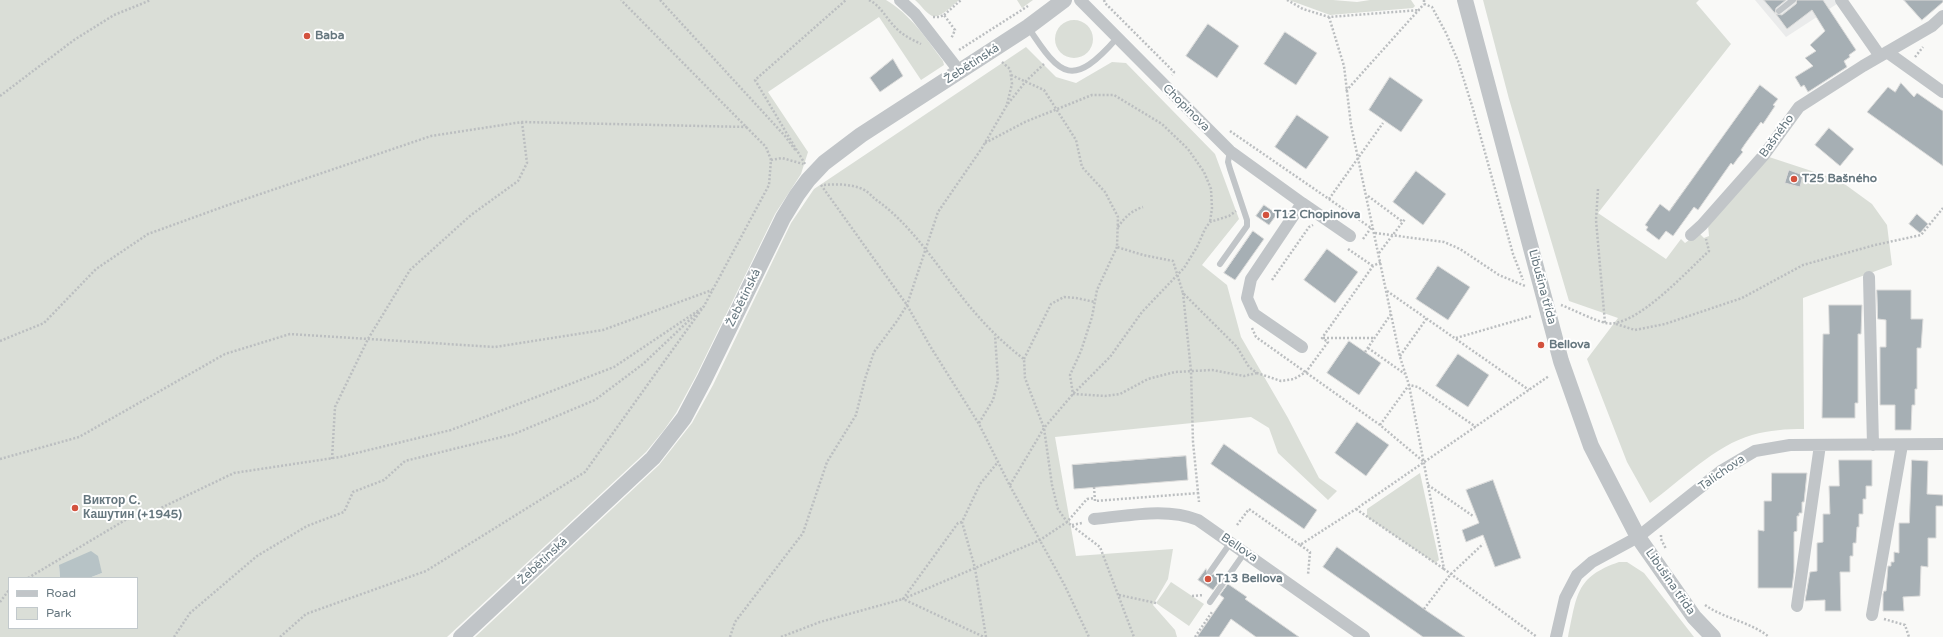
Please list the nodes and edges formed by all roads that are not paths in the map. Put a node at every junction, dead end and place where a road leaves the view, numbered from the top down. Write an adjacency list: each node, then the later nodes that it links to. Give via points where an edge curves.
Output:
1 (900, 0): 12 (street, via 915,14)
2 (1064, 0): 9 (street, Žebětínská)
3 (1080, 0): 10 (street, Chopinova)
4 (1465, 0): 26 (street, Libušina třída, via 1561,361 1591,446)
5 (1793, 0): 7 (lane)
6 (1841, 0): 11 (street)
7 (1779, 11)
8 (1943, 16): 11 (street, Bašného, via 1932,26)
9 (1028, 27): 10 (lane, via 1050,59 1063,69 1078,70 1087,67); 12 (street, Žebětínská)
10 (1117, 38): 14 (street, Chopinova)
11 (1883, 54): 13 (street); 16 (street, Bašného, via 1799,106 1764,155)
12 (960, 72): 33 (street, Žebětínská, via 810,169 783,218 704,380 684,418 671,436 653,458)
13 (1943, 92)
14 (1230, 150): 15 (street, Chopinova); 18 (lane, via 1228,162 1247,226)
15 (1302, 203): 17 (street, Chopinova); 20 (street, via 1250,279 1247,298 1254,314)
16 (1691, 235)
17 (1348, 241)
18 (1220, 264)
19 (1869, 277): 23 (street)
20 (1302, 347)
21 (1943, 444): 24 (street, Talichova)
22 (1820, 445): 23 (street, Talichova); 26 (street, Talichova, via 1790,445 1755,451 1722,471); 31 (street)
23 (1873, 445): 24 (street, Talichova)
24 (1902, 445): 32 (street)
25 (1094, 519): 27 (street, Bellova, via 1155,513 1188,516)
26 (1638, 537): 35 (street, Talichova, via 1592,562 1577,575 1565,598); 36 (street, Libušina třída, via 1694,617)
27 (1231, 542): 28 (street, Bellova); 29 (lane)
28 (1245, 552): 30 (lane); 34 (street, Bellova)
29 (1210, 572)
30 (1211, 601)
31 (1797, 606)
32 (1872, 615)
33 (461, 637)
34 (1364, 637)
35 (1556, 637)
36 (1712, 637)

